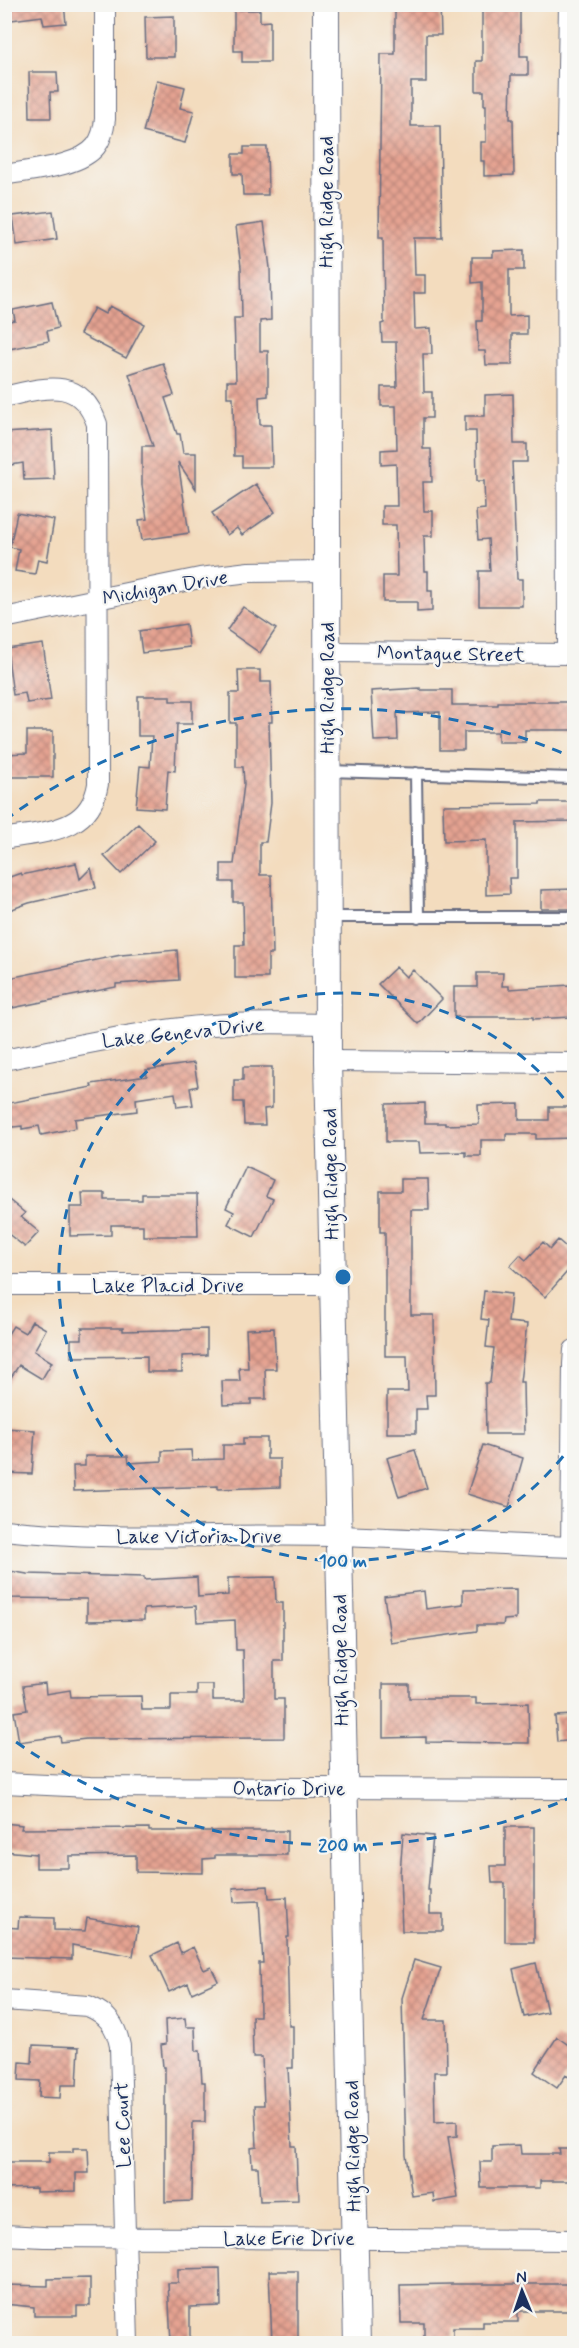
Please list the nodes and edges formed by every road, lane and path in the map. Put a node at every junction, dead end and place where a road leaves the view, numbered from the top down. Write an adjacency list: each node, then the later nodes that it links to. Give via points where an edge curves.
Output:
1 (105, 4): 4 (street, via 105,119 97,145 74,161)
2 (326, 4): 6 (street, High Ridge Road)
3 (569, 4): 10 (street)
4 (4, 176)
5 (4, 397): 7 (street, via 59,388 80,396 92,411 97,424)
6 (327, 572): 7 (street, Michigan Drive, via 249,572); 9 (street, High Ridge Road)
7 (98, 599): 8 (street, Michigan Drive); 14 (street, via 96,798 79,820 67,826)
8 (4, 618)
9 (327, 652): 10 (street, Montague Street); 11 (street, High Ridge Road)
10 (571, 654)
11 (327, 771): 12 (lane); 15 (street, High Ridge Road)
12 (416, 774): 13 (lane); 17 (lane)
13 (574, 778)
14 (4, 839)
15 (328, 917): 17 (lane); 18 (street, High Ridge Road)
16 (574, 917): 17 (lane)
17 (418, 918)
18 (328, 1024): 19 (street, Lake Geneva Drive, via 214,1024 154,1031); 20 (street, High Ridge Road)
19 (4, 1060)
20 (328, 1061): 21 (street); 23 (street, High Ridge Road)
21 (574, 1063)
22 (4, 1285): 23 (street, Lake Placid Drive)
23 (332, 1285): 26 (street, High Ridge Road)
24 (574, 1350): 27 (street)
25 (4, 1530): 26 (street, Lake Victoria Drive, via 92,1536)
26 (338, 1536): 27 (street, Lake Victoria Drive); 29 (street, High Ridge Road)
27 (573, 1547)
28 (4, 1783): 29 (street, Ontario Drive)
29 (344, 1788): 30 (street, Ontario Drive); 34 (street, High Ridge Road)
30 (574, 1789)
31 (4, 2000): 33 (street, Lee Court, via 88,2006 111,2020 120,2046)
32 (4, 2235): 33 (street, Lake Erie Drive)
33 (125, 2237): 34 (street, Lake Erie Drive); 36 (street, Lee Court)
34 (354, 2239): 35 (street, Lake Erie Drive); 37 (street, High Ridge Road)
35 (574, 2240)
36 (128, 2343)
37 (357, 2343)

